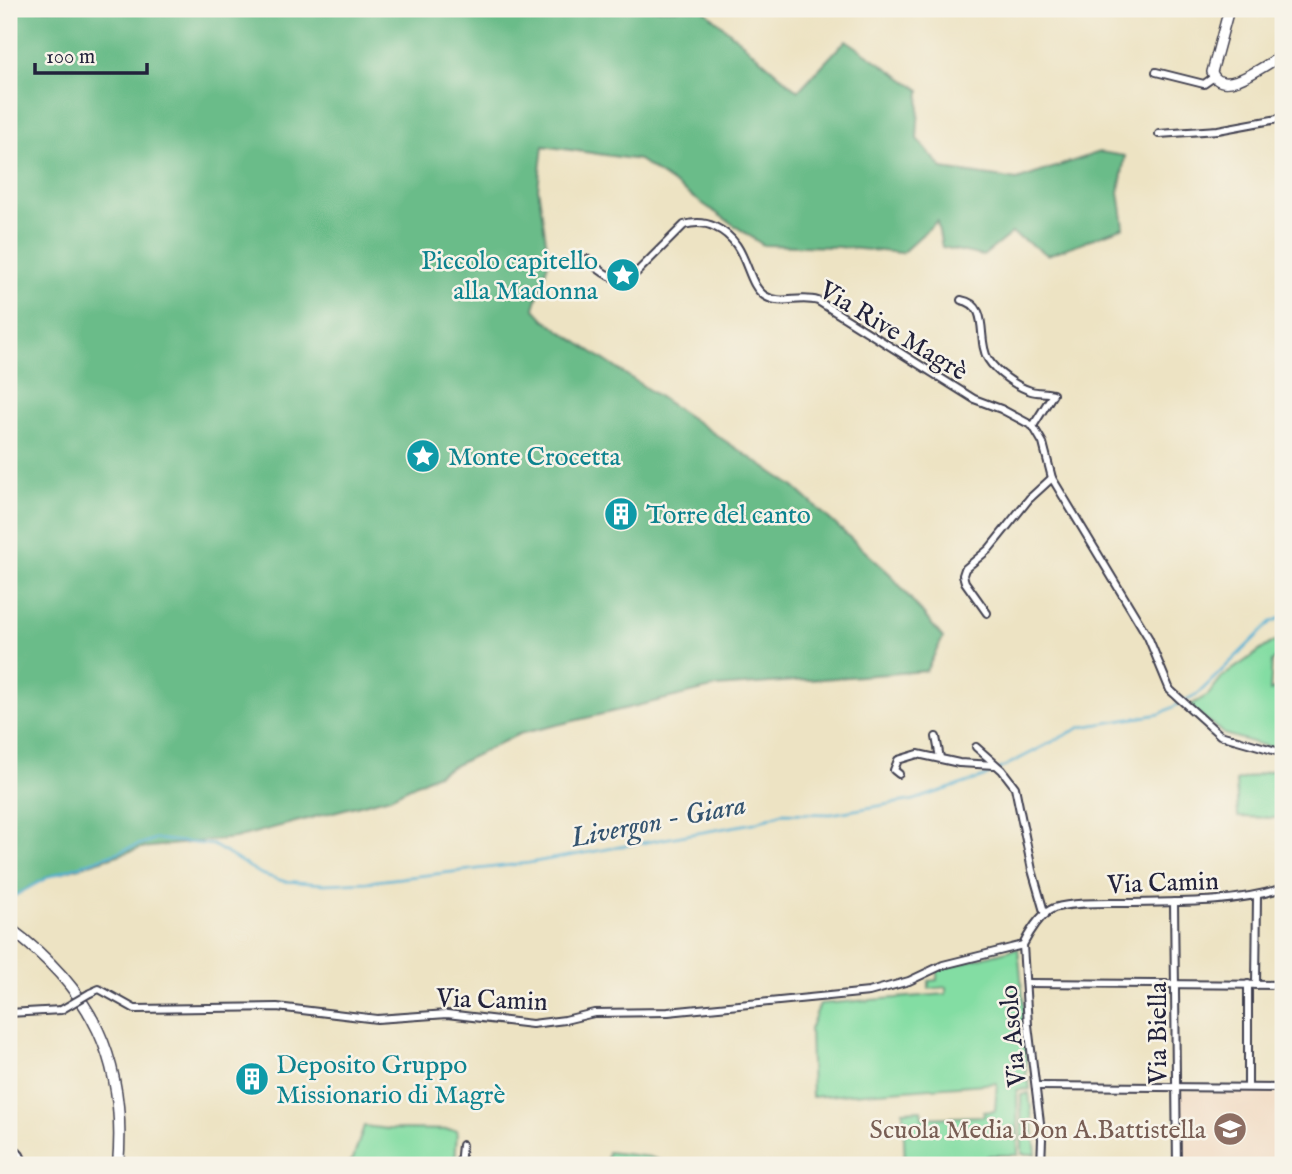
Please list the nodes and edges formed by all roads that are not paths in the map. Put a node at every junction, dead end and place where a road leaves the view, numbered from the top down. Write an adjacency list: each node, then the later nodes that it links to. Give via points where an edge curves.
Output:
1 (1229, 9): 4 (main road, via 1214,58)
2 (1283, 55): 4 (main road, via 1236,82 1224,83)
3 (1156, 72): 4 (street, via 1204,84)
4 (1214, 77)
5 (1283, 118): 6 (street, via 1218,130)
6 (1159, 134)
7 (587, 259): 9 (street, Via Rive Magrè, via 604,274 632,277 684,225 709,224 732,237 762,294 776,301 799,297 818,301 974,399)
8 (961, 300): 9 (street, Via Rive Magrè, via 978,309 986,356 993,366 1032,392 1053,394)
9 (1033, 426): 10 (street, via 1043,443)
10 (1052, 478): 11 (street, via 989,549 964,569 965,582); 14 (street, via 1136,617 1170,690 1220,735)
11 (987, 614)
12 (936, 737): 15 (street)
13 (976, 747): 16 (street)
14 (1283, 753)
15 (940, 758): 16 (street); 17 (street, via 918,754 902,758 894,766)
16 (997, 765): 21 (street, via 1010,778 1019,804)
17 (899, 774)
18 (1283, 888): 19 (street, Via Camin)
19 (1257, 896): 20 (street, Via Camin); 26 (street)
20 (1174, 902): 21 (street, Via Camin, via 1054,908); 25 (street, Via Biella)
21 (1045, 915): 23 (street)
22 (9, 928): 36 (highway, via 57,968 95,1024 110,1060 118,1099)
23 (1023, 945): 24 (street, Via Asolo); 28 (street, Via Camin, bridge, via 943,965 899,985 869,992 668,1012 594,1013 532,1024 447,1014 377,1018 277,1007 135,1009 99,989 61,1010)
24 (1026, 983): 25 (street); 30 (street, Via Asolo)
25 (1177, 983): 26 (street); 29 (street, Via Biella)
26 (1252, 985): 27 (street); 31 (street)
27 (1283, 985)
28 (9, 1013)
29 (1176, 1085): 30 (street); 31 (street); 39 (street, Via Biella)
30 (1036, 1086): 38 (street, Via Asolo)
31 (1248, 1086): 32 (street)
32 (1283, 1088)
33 (9, 1143): 35 (street)
34 (462, 1145): 37 (street)
35 (25, 1165)
36 (118, 1165)
37 (460, 1165)
38 (1041, 1165)
39 (1177, 1165)

